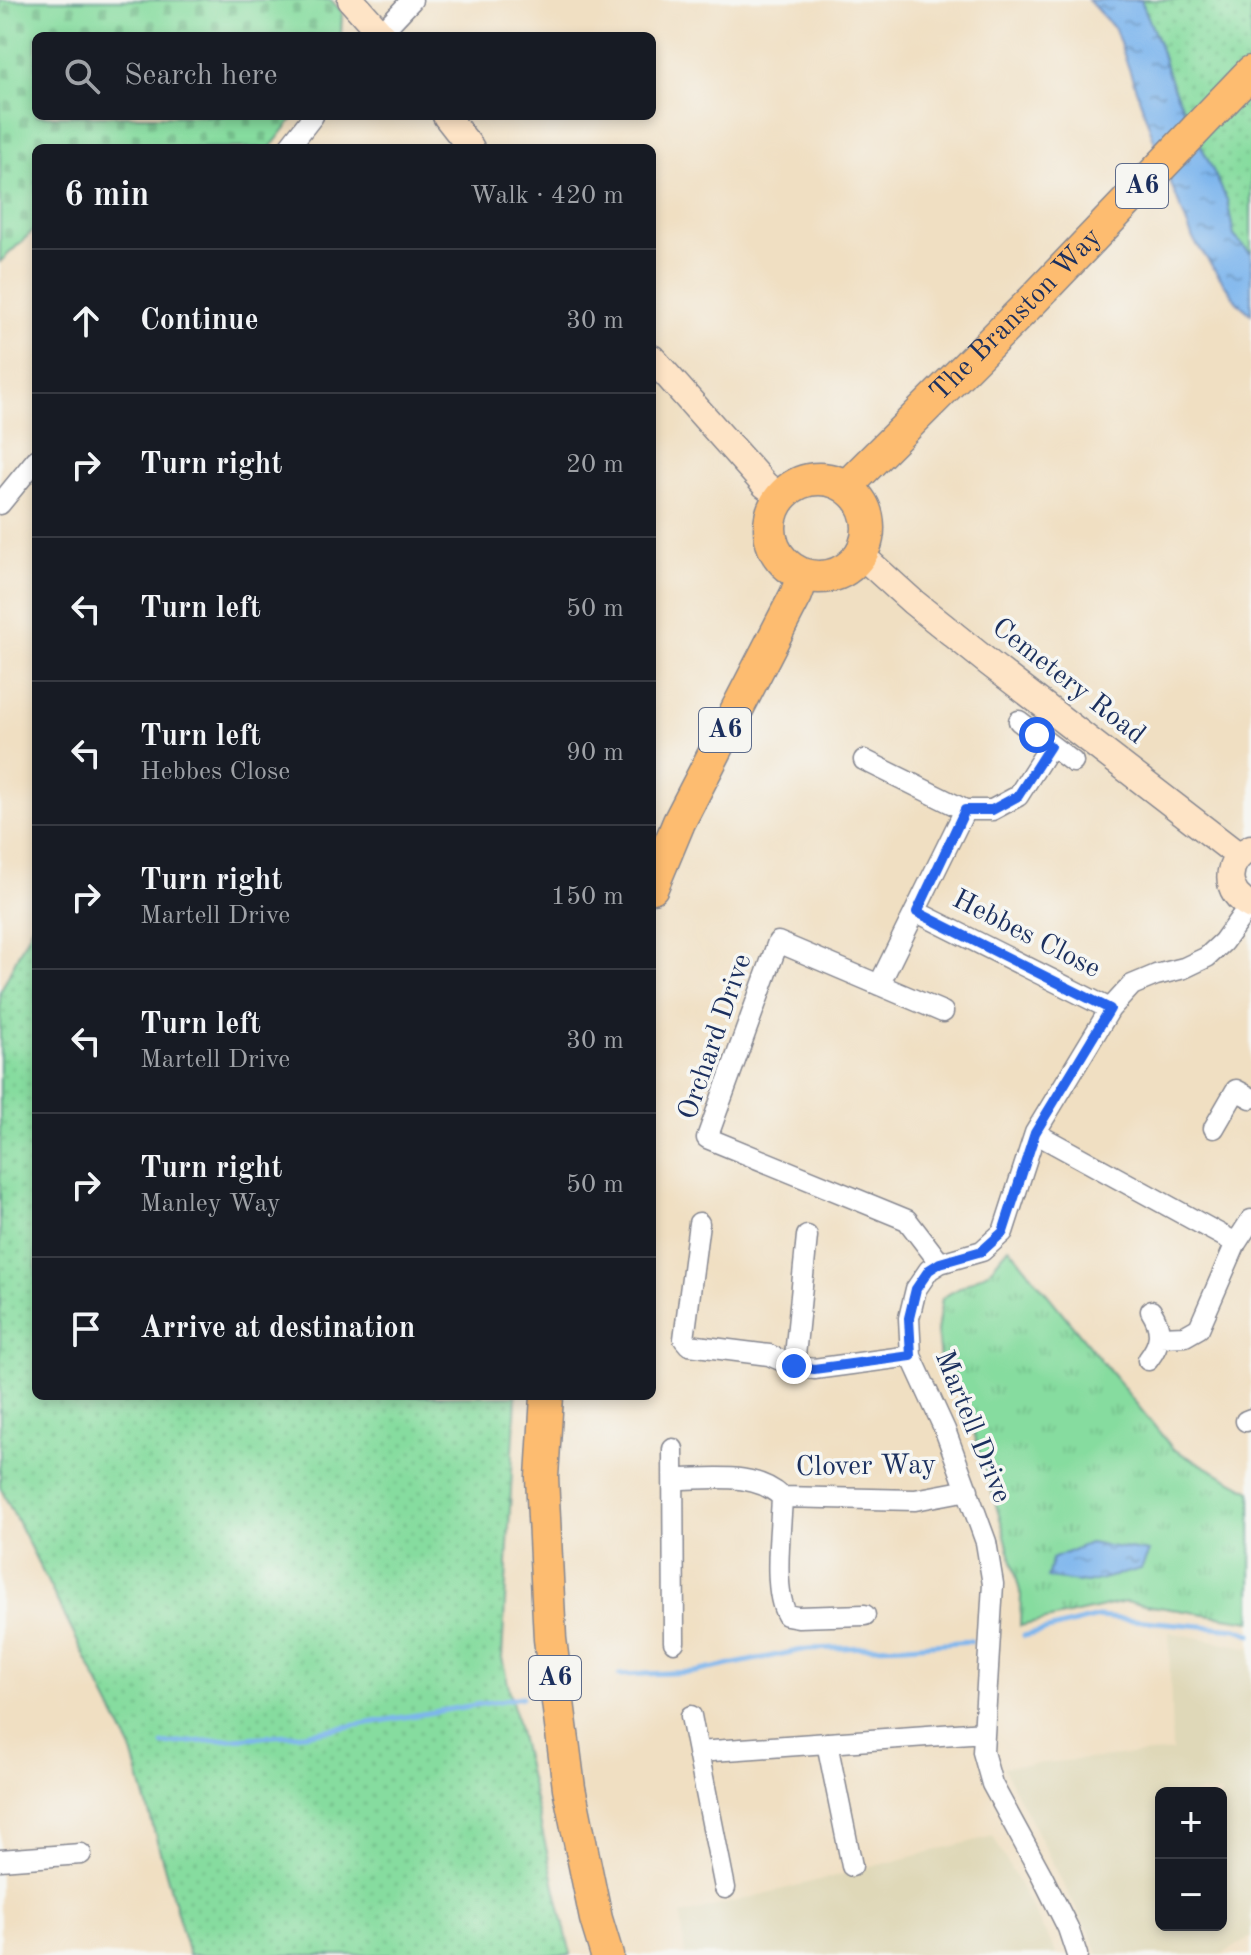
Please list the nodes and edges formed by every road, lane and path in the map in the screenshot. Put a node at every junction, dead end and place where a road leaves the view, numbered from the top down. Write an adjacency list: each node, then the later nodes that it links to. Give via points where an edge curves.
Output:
1 (351, 0): 3 (main road)
2 (412, 0): 4 (street)
3 (378, 32)
4 (383, 32)
5 (1251, 72): 12 (highway, The Branston Way / A6)
6 (310, 120): 8 (street)
7 (449, 120): 9 (main road)
8 (291, 144)
9 (468, 144)
10 (656, 362): 13 (main road)
11 (32, 465): 14 (street)
12 (846, 487): 13 (highway, via 819,479 791,487); 15 (highway, via 866,510 868,541)
13 (781, 497): 16 (highway, via 772,511 771,542 789,568)
14 (0, 504)
15 (861, 555): 16 (highway, via 836,576); 22 (main road, Cemetery Road, via 989,663)
16 (803, 576): 23 (highway, A6)
17 (1019, 721): 18 (street)
18 (1050, 746): 20 (street); 21 (street, via 1018,796 992,810)
19 (864, 760): 21 (street)
20 (1073, 762)
21 (965, 810): 25 (street)
22 (1245, 852): 24 (main road, Cemetery Road, via 1231,865 1229,880 1236,897)
23 (656, 877)
24 (1250, 906): 27 (street, via 1207,957 1132,985)
25 (917, 912): 26 (street); 27 (street, Hebbes Close)
26 (879, 985): 28 (street, Orchard Drive); 36 (street, Orchard Drive, via 778,942 707,1138 907,1220)
27 (1110, 1009): 31 (street)
28 (943, 1012)
29 (1240, 1086): 30 (street)
30 (1214, 1128)
31 (1035, 1133): 35 (street); 36 (street, via 1003,1232 982,1251)
32 (1251, 1220): 35 (street)
33 (699, 1223): 41 (street, via 684,1339 689,1345 769,1355)
34 (807, 1236): 41 (street)
35 (1236, 1243): 38 (street, via 1199,1328 1185,1336)
36 (940, 1263): 39 (street, Martell Drive, via 916,1289 909,1318)
37 (1151, 1311): 38 (street)
38 (1160, 1337): 40 (street)
39 (911, 1356): 41 (street, via 814,1369); 45 (street, Martell Drive)
40 (1148, 1360)
41 (794, 1366)
42 (547, 1400): 57 (highway, A6, via 542,1477 550,1639 569,1788)
43 (673, 1449): 44 (street)
44 (674, 1479): 46 (street, Clover Way, via 749,1479 770,1485); 48 (street)
45 (968, 1490): 46 (street, Clover Way, via 915,1500); 50 (street, Martell Drive, via 986,1542 993,1584)
46 (782, 1497): 47 (street, via 780,1585 787,1615)
47 (865, 1615)
48 (674, 1642)
49 (691, 1716): 52 (street)
50 (984, 1732): 51 (street); 58 (street, Martell Drive, via 983,1752 992,1784)
51 (827, 1743): 52 (street); 55 (street)
52 (698, 1752): 56 (street)
53 (81, 1854): 54 (street)
54 (0, 1860)
55 (852, 1866)
56 (725, 1888)
57 (607, 1955)
58 (1077, 1955)

